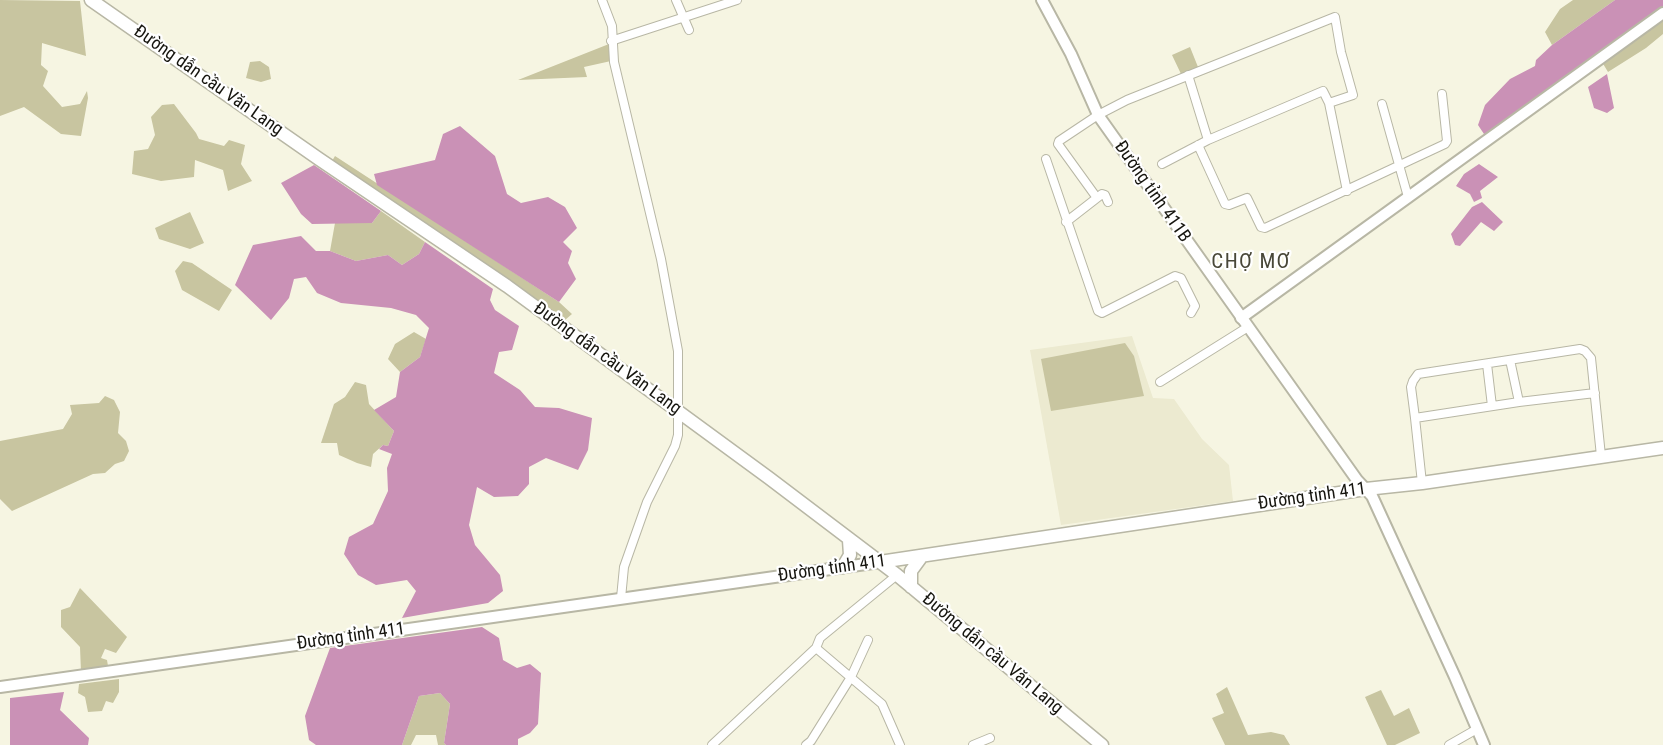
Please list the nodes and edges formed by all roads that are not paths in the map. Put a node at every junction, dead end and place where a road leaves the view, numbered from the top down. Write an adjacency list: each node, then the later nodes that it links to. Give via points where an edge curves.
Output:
1 (91, 0): 33 (main road, Đường dẫn cầu Văn Lang, via 507,286)
2 (676, 0): 7 (street)
3 (737, 0): 7 (street)
4 (1042, 0): 14 (main road, Đường tỉnh 411B)
5 (605, 1): 9 (street, via 612,26)
6 (1663, 13): 21 (main road)
7 (685, 17): 8 (street); 9 (street)
8 (689, 30)
9 (611, 41): 33 (street, via 678,351)
10 (1188, 75): 12 (street, via 1335,18 1353,95); 14 (street); 15 (street)
11 (1442, 94): 19 (street, via 1447,141)
12 (1329, 103): 15 (street, via 1326,93 1320,92); 20 (street)
13 (1382, 104): 19 (street)
14 (1098, 115): 22 (street, via 1058,142); 26 (main road, Đường tỉnh 411B)
15 (1208, 140): 16 (street)
16 (1198, 145): 18 (street); 20 (street, via 1225,204 1247,198 1262,228)
17 (1046, 159): 24 (street)
18 (1162, 164)
19 (1399, 165): 20 (street); 21 (street)
20 (1347, 191)
21 (1408, 197): 26 (main road)
22 (1097, 198): 23 (street, via 1104,194); 24 (street)
23 (1108, 202)
24 (1066, 222): 25 (street, via 1099,313 1175,276 1181,278 1195,306)
25 (1191, 314)
26 (1245, 323): 29 (street); 38 (main road, Đường tỉnh 411B)
27 (1510, 360): 28 (street); 30 (street, via 1580,349 1591,358); 31 (street)
28 (1487, 364): 32 (street); 34 (street, via 1418,374 1411,387)
29 (1160, 382)
30 (1595, 393): 31 (street); 36 (street)
31 (1519, 402): 32 (street)
32 (1492, 406): 34 (street)
33 (678, 411): 39 (main road, Đường dẫn cầu Văn Lang); 45 (street, via 675,446 647,502 624,567)
34 (1414, 418): 37 (street)
35 (1663, 448): 36 (main road, Đường tỉnh 411)
36 (1601, 456): 37 (main road, Đường tỉnh 411)
37 (1422, 483): 38 (main road, Đường tỉnh 411)
38 (1366, 489): 40 (main road, Đường tỉnh 411); 50 (main road, Đường tỉnh 411B)
39 (849, 540): 41 (main road, Đường dẫn cầu Văn Lang); 42 (main road, via 850,555)
40 (922, 556): 41 (main road, Đường tỉnh 411); 44 (main road, via 911,571)
41 (880, 562): 42 (main road, Đường tỉnh 411); 43 (main road, Đường dẫn cầu Văn Lang)
42 (843, 567): 45 (main road, Đường tỉnh 411)
43 (897, 575): 44 (main road, Đường dẫn cầu Văn Lang); 47 (street, via 820,638)
44 (911, 586): 56 (main road, Đường dẫn cầu Văn Lang)
45 (621, 598): 49 (main road, Đường tỉnh 411)
46 (868, 640): 48 (street)
47 (816, 648): 48 (street); 52 (street)
48 (851, 677): 53 (street); 54 (street, via 882,704)
49 (0, 687)
50 (1476, 729): 57 (street); 58 (main road, Đường tỉnh 411B)
51 (990, 738): 55 (street)
52 (712, 745)
53 (806, 745)
54 (900, 745)
55 (973, 745)
56 (1102, 745)
57 (1449, 745)
58 (1484, 745)

